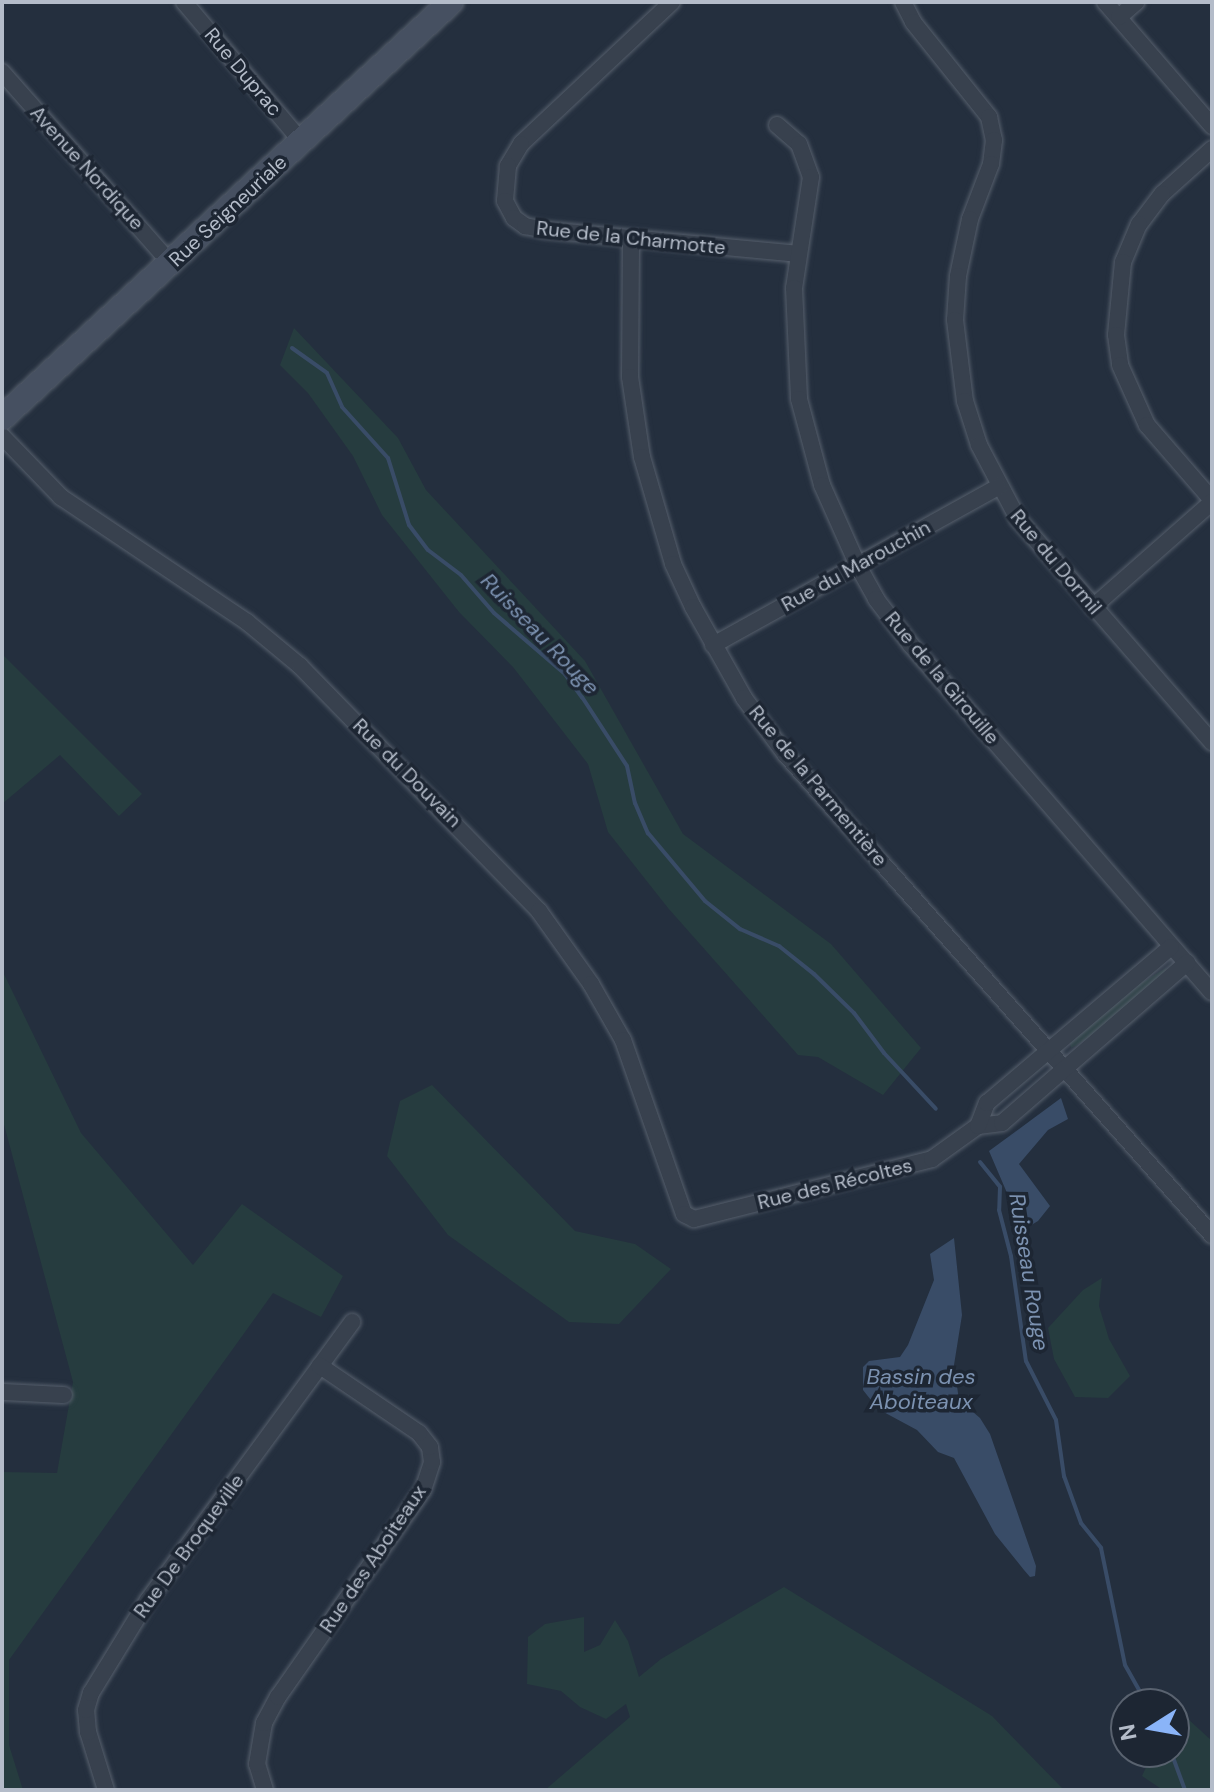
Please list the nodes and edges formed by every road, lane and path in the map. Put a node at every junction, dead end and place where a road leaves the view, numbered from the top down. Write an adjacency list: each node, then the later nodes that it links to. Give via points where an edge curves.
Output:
1 (184, 2): 11 (street, Rue Duprac)
2 (451, 2): 11 (street, Rue Seigneuriale)
3 (672, 2): 13 (street, Rue de la Charmotte, via 521,144 504,183 505,201 525,226)
4 (903, 2): 18 (street, Rue du Dormil, via 989,117 994,140 991,164 970,219 955,320 965,401)
5 (1105, 2): 7 (street)
6 (1136, 2): 7 (street)
7 (1119, 17): 10 (street)
8 (2, 72): 15 (street, Avenue Nordique)
9 (777, 125): 14 (street, Rue de la Girouille, via 799,144 811,177)
10 (1212, 126)
11 (302, 142): 15 (street, Rue Seigneuriale)
12 (1212, 149): 19 (street, via 1162,194 1139,224 1123,262 1116,335 1120,365 1147,425)
13 (631, 240): 14 (street, Rue de la Charmotte); 22 (street, Rue de la Parmentière, via 630,377 642,457 673,564)
14 (797, 254): 20 (street, Rue de la Girouille, via 793,317 799,399 822,485)
15 (171, 264): 16 (street, Rue Seigneuriale)
16 (2, 418)
17 (2, 436): 30 (street, Rue du Douvain, via 61,497 247,622 300,666 539,911 623,1040)
18 (998, 487): 20 (street, Rue du Marouchin); 21 (street, Rue du Dormil, via 1018,519)
19 (1212, 501): 21 (street)
20 (858, 566): 22 (street, Rue du Marouchin); 24 (street, Rue de la Girouille, via 911,645)
21 (1093, 607): 23 (street, Rue du Dormil)
22 (713, 645): 27 (street, Rue de la Parmentière, via 786,755)
23 (1212, 742)
24 (1171, 947): 25 (street, Rue de la Girouille); 27 (street, Rue des Récoltes)
25 (1187, 963): 26 (street, Rue de la Girouille); 28 (street, Rue des Récoltes)
26 (1212, 992)
27 (1049, 1051): 28 (street, Rue de la Parmentière); 29 (street, Rue des Récoltes, via 987,1103)
28 (1066, 1071): 29 (street, Rue des Récoltes, via 1002,1123); 31 (street, Rue de la Parmentière)
29 (978, 1126): 30 (street, Rue des Récoltes, via 932,1159 694,1219)
30 (684, 1214)
31 (1212, 1235)
32 (352, 1322): 33 (street, Rue De Broqueville)
33 (320, 1366): 36 (street, Rue De Broqueville, via 148,1600 91,1693 88,1732); 37 (street, Rue des Aboiteaux, via 419,1433 430,1447 432,1462 423,1490 271,1710 258,1745)
34 (2, 1392): 35 (street)
35 (64, 1395)
36 (106, 1790)
37 (265, 1790)

